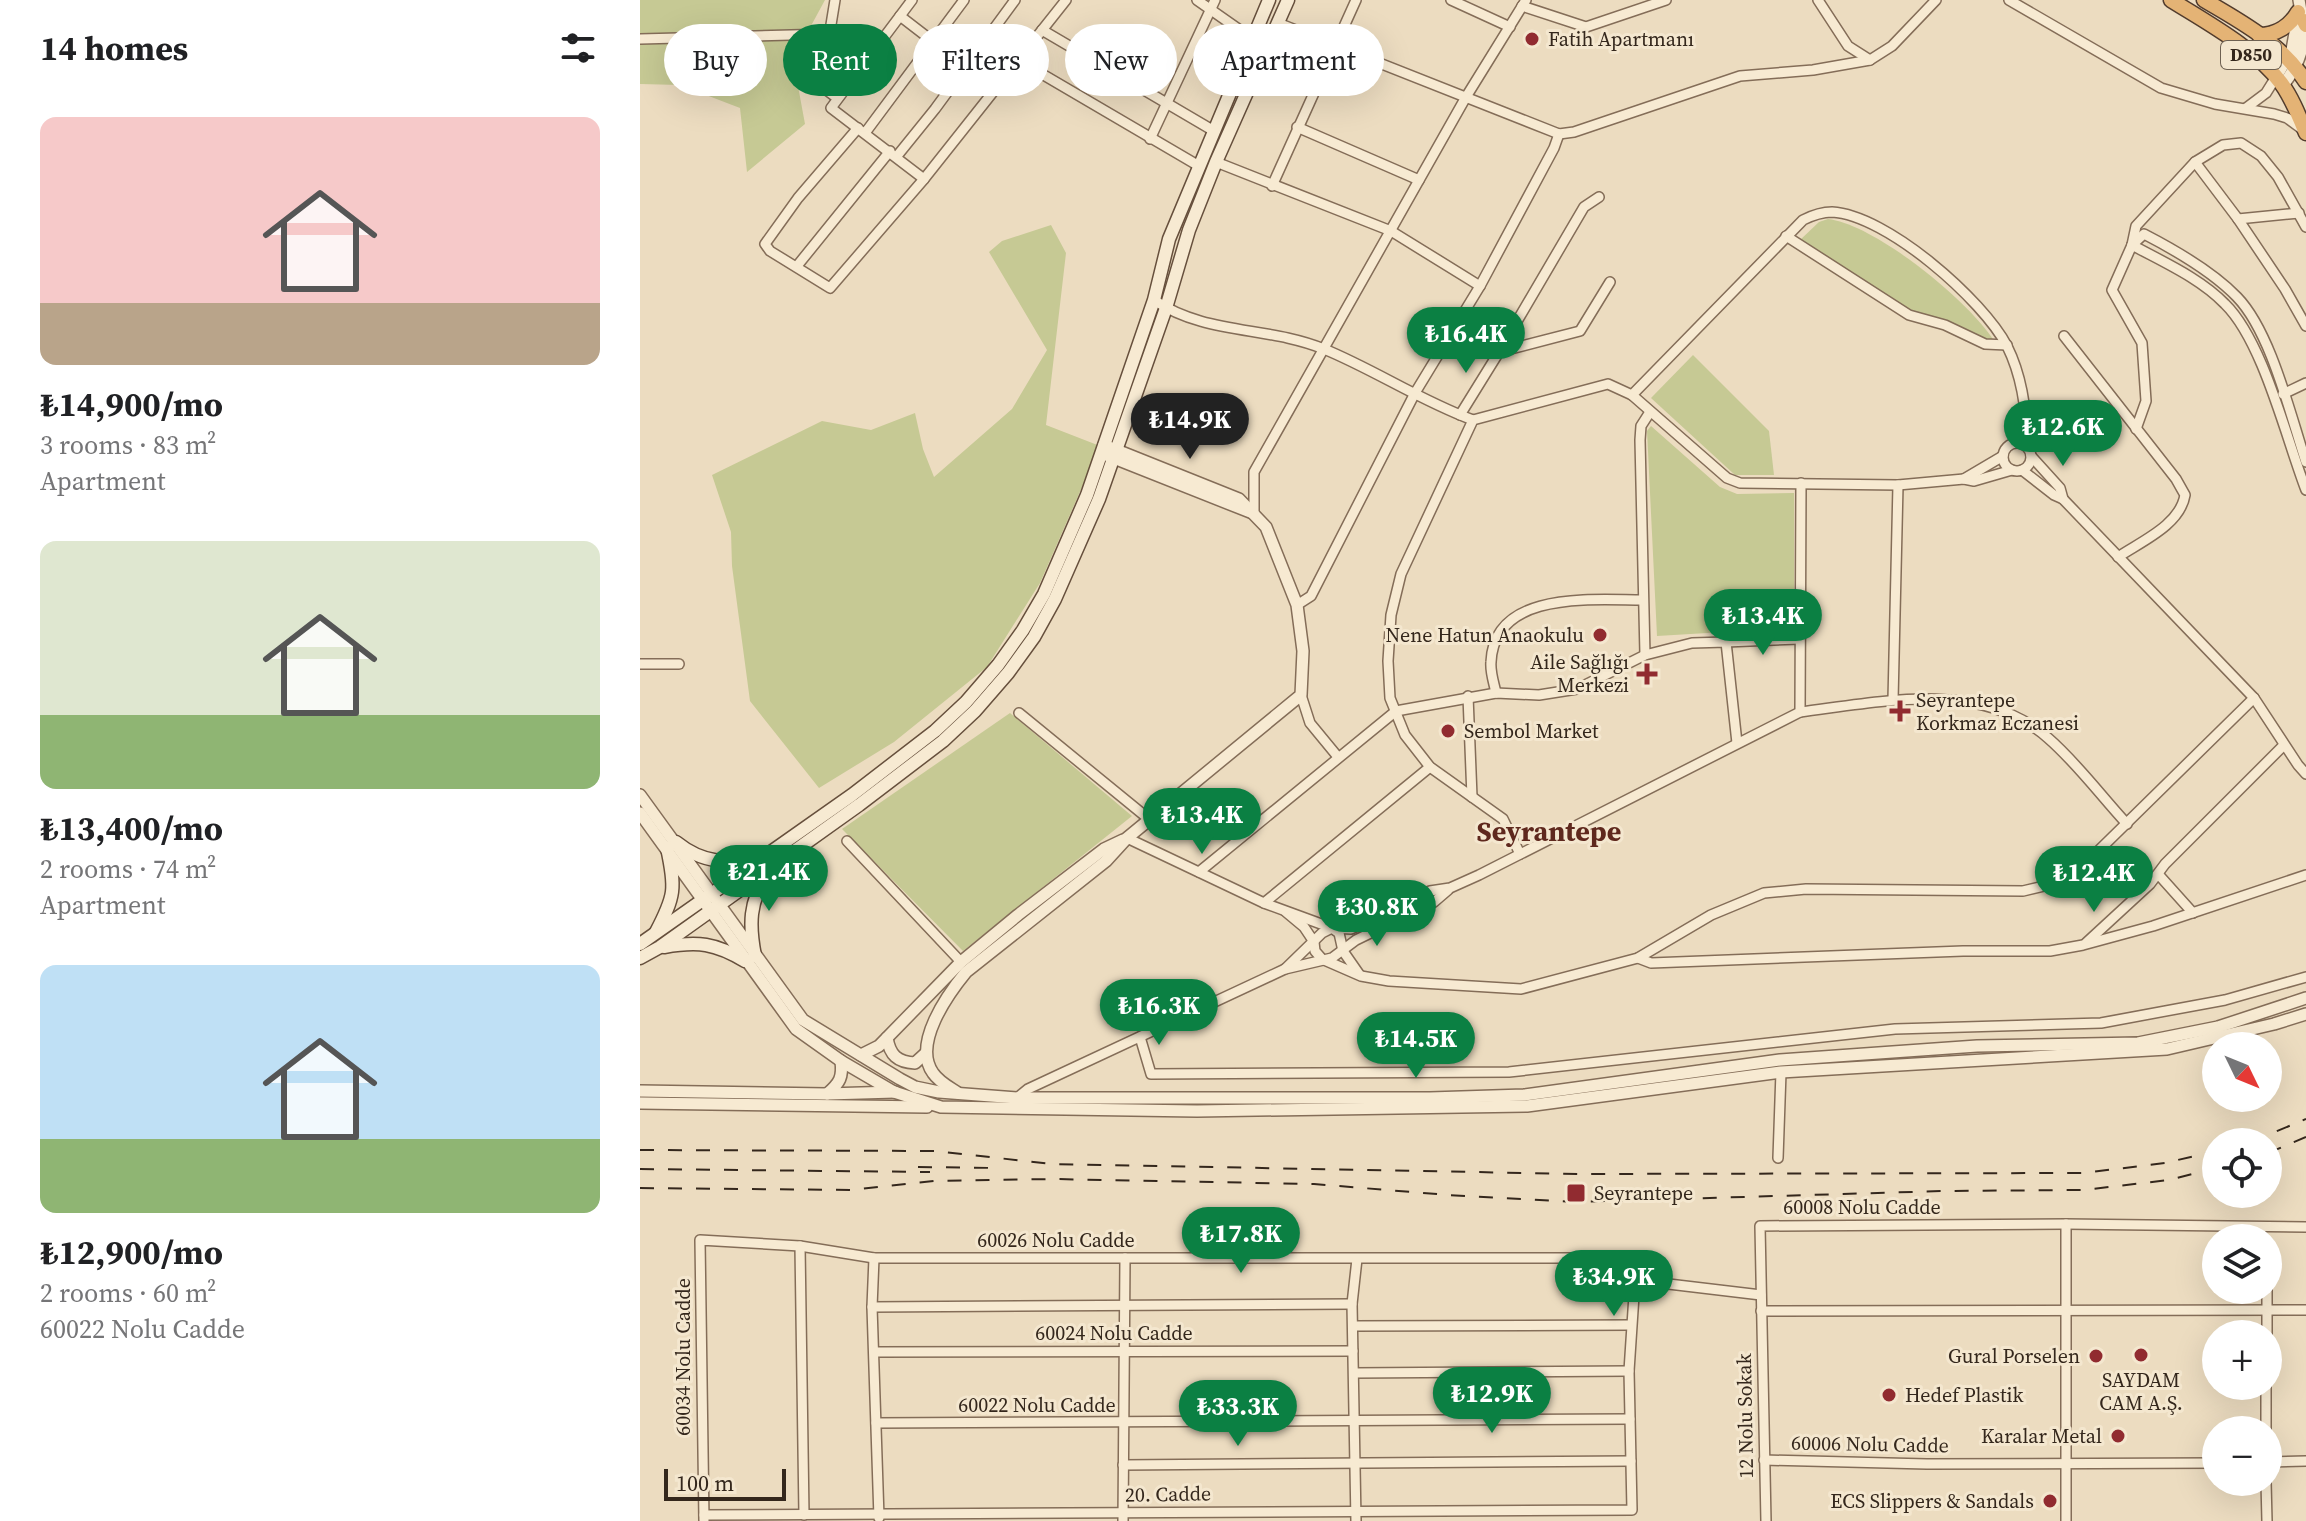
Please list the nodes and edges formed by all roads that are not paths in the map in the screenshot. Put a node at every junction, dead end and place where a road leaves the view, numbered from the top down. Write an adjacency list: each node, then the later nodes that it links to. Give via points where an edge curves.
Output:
1 (835, 0): 22 (street)
2 (912, 0): 20 (street)
3 (964, 0): 23 (street)
4 (1015, 0): 24 (street)
5 (1197, 0): 18 (street)
6 (1269, 0): 27 (main road)
7 (1288, 0): 21 (main road)
8 (1356, 0): 28 (street)
9 (1451, 0): 30 (street)
10 (1666, 0): 17 (street, via 1586,27)
11 (1818, 0): 35 (street, via 1848,46)
12 (1936, 0): 35 (street, via 1892,46)
13 (2009, 0): 50 (street, via 2161,88)
14 (2171, 0): 40 (highway, D850)
15 (2204, 0): 33 (highway, D850)
16 (1060, 2): 25 (street)
17 (1524, 3): 30 (street)
18 (1213, 5): 26 (street); 49 (street)
19 (2300, 12): 33 (highway, via 2282,28); 36 (street, via 2305,40)
20 (900, 16): 29 (street); 48 (street)
21 (1278, 23): 58 (main road)
22 (831, 24)
23 (947, 24)
24 (997, 24)
25 (1046, 24)
26 (1235, 24)
27 (1260, 24)
28 (1344, 24)
29 (913, 26)
30 (1510, 27): 47 (street)
31 (1049, 34): 49 (street)
32 (783, 35): 34 (street)
33 (2259, 35): 36 (highway, D850)
34 (640, 39)
35 (1870, 60): 55 (street, via 1740,76)
36 (2292, 64): 40 (street); 41 (highway, D850)
37 (913, 65): 52 (street)
38 (1384, 65): 47 (street)
39 (1049, 79): 56 (street)
40 (2280, 81): 50 (street); 54 (highway, D850)
41 (2306, 82)
42 (834, 96): 48 (street)
43 (944, 96): 57 (street)
44 (991, 96): 61 (street)
45 (1229, 96): 53 (main road)
46 (1311, 96): 51 (street)
47 (1466, 97): 55 (street); 62 (street)
48 (837, 98): 52 (street, via 831,108)
49 (1166, 105): 53 (street); 56 (street)
50 (2246, 108): 54 (street, via 2287,118)
51 (1297, 127): 62 (street); 63 (street)
52 (862, 130): 57 (street); 71 (street, via 798,198 765,244)
53 (1214, 131): 60 (main road)
54 (2306, 133)
55 (1559, 134): 73 (street)
56 (1150, 139): 60 (street)
57 (893, 153): 61 (street); 71 (street)
58 (1216, 162): 63 (street); 75 (main road)
59 (2195, 162): 65 (street, via 2223,145 2241,143 2261,156); 66 (street); 70 (street, via 2136,226)
60 (1199, 166): 74 (main road, via 1169,239)
61 (924, 179): 71 (street, via 830,288)
62 (1419, 180): 68 (street)
63 (1272, 186): 68 (street)
64 (1599, 197): 80 (street, via 1584,207)
65 (2299, 213): 66 (street); 67 (street)
66 (2238, 219): 76 (street)
67 (2306, 227)
68 (1391, 231): 73 (street); 79 (street)
69 (1786, 236): 78 (street, via 1909,315 1985,344); 78 (street, via 1803,220 1825,212 1875,226 1967,294); 84 (street)
70 (2132, 245): 83 (street, via 2144,234 2238,297 2259,329); 89 (street, via 2112,290 2142,343 2146,401); 99 (street, via 2207,287 2241,321)
71 (797, 266)
72 (1610, 282): 80 (street, via 1580,331)
73 (1480, 286): 82 (street)
74 (1154, 300): 75 (street); 91 (main road)
75 (1166, 308): 79 (street, via 1201,323); 91 (main road)
76 (2306, 326)
77 (2064, 336): 89 (street)
78 (2007, 345): 85 (street)
79 (1323, 349): 82 (street); 101 (street, via 1254,472)
80 (1499, 352): 87 (street)
81 (2306, 383): 83 (street)
82 (1415, 393): 87 (street); 104 (street, via 1311,596)
83 (2283, 394): 94 (street)
84 (1632, 395): 86 (street); 88 (street, via 1608,384)
85 (2025, 410): 90 (street); 92 (street)
86 (1650, 412): 97 (street, via 1727,478 1740,483); 103 (street, via 1640,440)
87 (1460, 415): 88 (street)
88 (1473, 420): 115 (street, via 1401,574 1388,661)
89 (2136, 429): 102 (street, via 2185,495 2170,522)
90 (2015, 443): 92 (street); 93 (street)
91 (1108, 451): 101 (street); 131 (main road, via 1044,594 998,665 935,731); 133 (main road, via 1099,499 1055,599 1008,673 943,741)
92 (2029, 452): 95 (street, via 2029,465); 100 (street, via 2060,488)
93 (2003, 456): 95 (street, via 2005,465); 96 (street)
94 (2306, 462)
95 (2017, 470): 96 (street); 100 (street)
96 (1964, 479): 98 (street)
97 (1801, 483): 98 (street); 105 (street)
98 (1898, 485): 114 (street)
99 (2306, 490)
100 (2063, 499): 102 (street)
101 (1254, 513): 104 (street, via 1266,527)
102 (2118, 557): 113 (street)
103 (1642, 600): 107 (street); 110 (street, via 1558,602 1513,618 1494,645)
104 (1297, 605): 111 (street)
105 (1799, 639): 106 (street); 116 (street)
106 (1726, 642): 107 (street, via 1692,643); 118 (street)
107 (1645, 655): 110 (street, via 1577,689 1539,695)
108 (640, 664): 109 (street)
109 (679, 664)
110 (1496, 693): 112 (street)
111 (1301, 695): 120 (street, via 1310,723); 126 (street)
112 (1468, 696): 115 (street); 124 (street)
113 (2254, 698): 119 (street); 127 (street)
114 (1893, 700): 116 (street); 127 (street, via 1998,707 2048,737)
115 (1396, 711): 120 (street); 121 (street, via 1405,735)
116 (1800, 712): 118 (street)
117 (1019, 713): 126 (street)
118 (1737, 743): 132 (street)
119 (2284, 745): 122 (street); 135 (street)
120 (1338, 757): 134 (street)
121 (1430, 767): 124 (street); 139 (street)
122 (2306, 774)
123 (640, 795): 130 (street)
124 (1472, 797): 132 (street, via 1503,819)
125 (640, 813): 130 (street)
126 (1150, 820): 128 (street)
127 (2127, 824): 150 (street, via 2061,882 2023,891 1764,893 1711,915)
128 (1127, 838): 134 (street); 152 (street, via 1104,849); 160 (street, via 1106,861 966,972 930,1030)
129 (847, 841): 152 (street)
130 (672, 845): 131 (main road, via 718,862 743,861); 138 (street); 143 (main road, via 672,899)
131 (778, 847): 138 (main road)
132 (1520, 854): 137 (street)
133 (772, 868): 138 (main road); 149 (main road, via 751,910)
134 (1199, 872): 139 (street)
135 (2158, 874): 141 (street); 146 (street)
136 (2306, 875): 141 (street)
137 (1450, 888): 142 (street, via 1430,891 1351,929); 147 (street)
138 (711, 903): 143 (main road); 149 (street)
139 (1264, 903): 140 (street)
140 (1286, 912): 142 (street); 144 (street)
141 (2193, 913): 146 (street)
142 (1332, 928): 144 (street); 147 (street, via 1339,933)
143 (657, 942): 145 (main road); 148 (main road); 149 (main road, via 712,945)
144 (1314, 942): 151 (street); 153 (street)
145 (640, 944)
146 (2083, 945): 150 (street, via 2050,951 1651,963)
147 (1343, 951): 151 (street); 154 (street)
148 (640, 958)
149 (750, 958): 161 (street, via 803,1020); 162 (street, via 796,1029)
150 (1638, 958): 154 (street, via 1521,989)
151 (1322, 959): 153 (street); 154 (street)
152 (961, 962): 159 (street)
153 (1285, 969): 158 (street)
154 (1361, 976)
155 (2306, 977): 158 (street, via 2225,1000 2101,1023 1895,1029 1509,1072 1151,1074)
156 (2306, 998): 169 (street, via 2218,1027 2138,1043 1977,1046 1780,1060 1524,1095)
157 (2306, 1014): 163 (street, via 2167,1049)
158 (1140, 1037): 169 (street)
159 (887, 1038): 160 (street, via 894,1057 905,1063 915,1063); 161 (street)
160 (926, 1053): 168 (street, via 931,1072)
161 (861, 1055): 166 (street, via 915,1087)
162 (841, 1061): 165 (street); 167 (street, via 843,1074)
163 (1781, 1072): 171 (street, via 1527,1106 1197,1111); 172 (street)
164 (640, 1091): 167 (street)
165 (894, 1092): 166 (street); 167 (street); 171 (street)
166 (939, 1092): 168 (street)
167 (827, 1094)
168 (962, 1095): 169 (street)
169 (1017, 1098)
170 (640, 1103): 171 (street)
171 (941, 1107)
172 (1778, 1158)
173 (2066, 1224): 174 (street, 60008 Nolu Cadde); 183 (street, 60008 Nolu Cadde, via 1760,1226); 190 (street)
174 (2202, 1225)
175 (2282, 1226): 176 (street, 60008 Nolu Cadde)
176 (2306, 1227)
177 (700, 1240): 178 (street, 60026 Nolu Cadde); 217 (street, 60034 Nolu Cadde)
178 (800, 1246): 179 (street, 60026 Nolu Cadde); 213 (street)
179 (874, 1258): 180 (street, 60026 Nolu Cadde); 187 (street)
180 (1125, 1258): 181 (street, 60026 Nolu Cadde); 186 (street)
181 (1357, 1259): 182 (street, 60026 Nolu Cadde, via 1630,1258); 184 (street)
182 (1635, 1280): 183 (street); 193 (street)
183 (1761, 1295): 189 (street, 60008 Nolu Cadde)
184 (1352, 1304): 186 (street); 194 (street)
185 (2267, 1304): 191 (street)
186 (1125, 1305): 187 (street); 195 (street)
187 (872, 1307): 197 (street)
188 (2306, 1310): 191 (street)
189 (1761, 1311): 190 (street); 204 (street, 12 Nolu Sokak)
190 (2066, 1311): 191 (street); 211 (street)
191 (2267, 1311): 192 (street)
192 (2267, 1320)
193 (1630, 1325): 194 (street); 198 (street)
194 (1353, 1326): 196 (street)
195 (1125, 1350): 196 (street, 60024 Nolu Cadde); 197 (street, 60024 Nolu Cadde); 202 (street)
196 (1353, 1351): 199 (street)
197 (874, 1352): 203 (street)
198 (1629, 1371): 199 (street); 201 (street)
199 (1354, 1373): 200 (street)
200 (1355, 1419): 201 (street, 60022 Nolu Cadde); 202 (street, 60022 Nolu Cadde); 209 (street)
201 (1630, 1419): 205 (street)
202 (1124, 1422): 203 (street, 60022 Nolu Cadde); 210 (street)
203 (876, 1423): 218 (street)
204 (1764, 1460): 211 (street, 60006 Nolu Cadde); 219 (street, 12 Nolu Sokak)
205 (1631, 1461): 209 (street); 215 (street, 20. Cadde, via 1632,1510)
206 (2306, 1461): 207 (street)
207 (2282, 1462)
208 (2202, 1463): 211 (street, 60006 Nolu Cadde)
209 (1353, 1464): 210 (street); 215 (street)
210 (1123, 1465): 216 (street)
211 (2065, 1465): 220 (street)
212 (2266, 1496): 221 (street)
213 (804, 1515): 217 (street, 20. Cadde); 218 (street, 20. Cadde)
214 (1244, 1516): 215 (street, 20. Cadde); 216 (street, 20. Cadde)
215 (1356, 1516)
216 (1122, 1517): 218 (street, 20. Cadde)
217 (704, 1518)
218 (879, 1518)
219 (1766, 1521)
220 (2066, 1521)
221 (2267, 1521)

